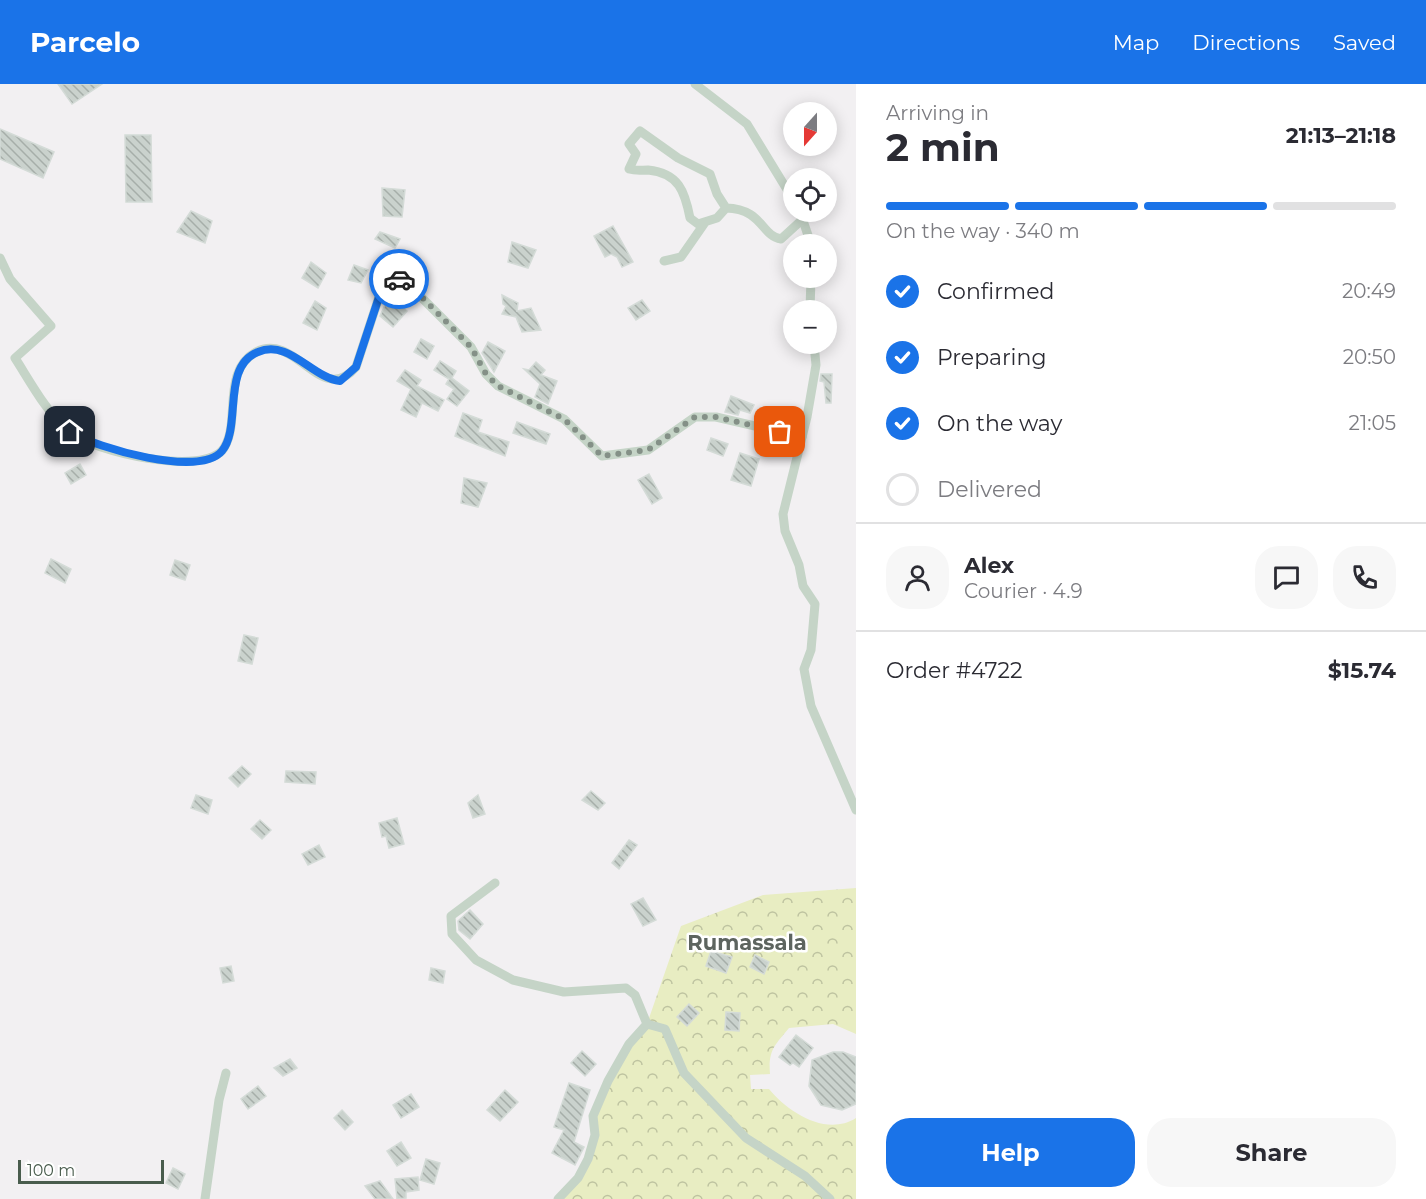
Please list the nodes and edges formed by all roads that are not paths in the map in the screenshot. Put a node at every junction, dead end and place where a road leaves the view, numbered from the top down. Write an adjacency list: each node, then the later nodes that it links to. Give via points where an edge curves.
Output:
1 (695, 84): 2 (street, via 747,124)
2 (783, 183)
3 (726, 208): 4 (street, via 753,214 775,238 781,239); 5 (street); 5 (street, via 710,174 678,158 640,131 629,144 636,153 629,169 670,177 684,191 690,218)
4 (796, 222)
5 (704, 224): 7 (street, via 681,257)
6 (0, 258): 9 (street, via 10,279 51,326 15,358 70,432 132,455 177,462 214,458 231,435 232,399 240,369 256,352 285,351 327,379 340,381 348,376 356,367 379,297 394,278 404,279 471,347 486,374 498,386 564,419 602,456 648,450 695,417 716,417)
7 (664, 261)
8 (815, 354): 9 (street)
9 (802, 437): 10 (street, via 783,514 784,531 799,565 803,586 815,604 811,650 804,669 811,706)
10 (856, 810)
11 (495, 883): 12 (street, via 452,916 452,934 476,960 513,980 564,992 627,988 635,995)
12 (647, 1024): 15 (street, via 613,1070 594,1116 595,1135 588,1159 578,1178); 16 (street, via 670,1035 684,1073 746,1138 804,1176)
13 (226, 1072): 14 (street)
14 (206, 1199)
15 (558, 1199)
16 (830, 1199)

